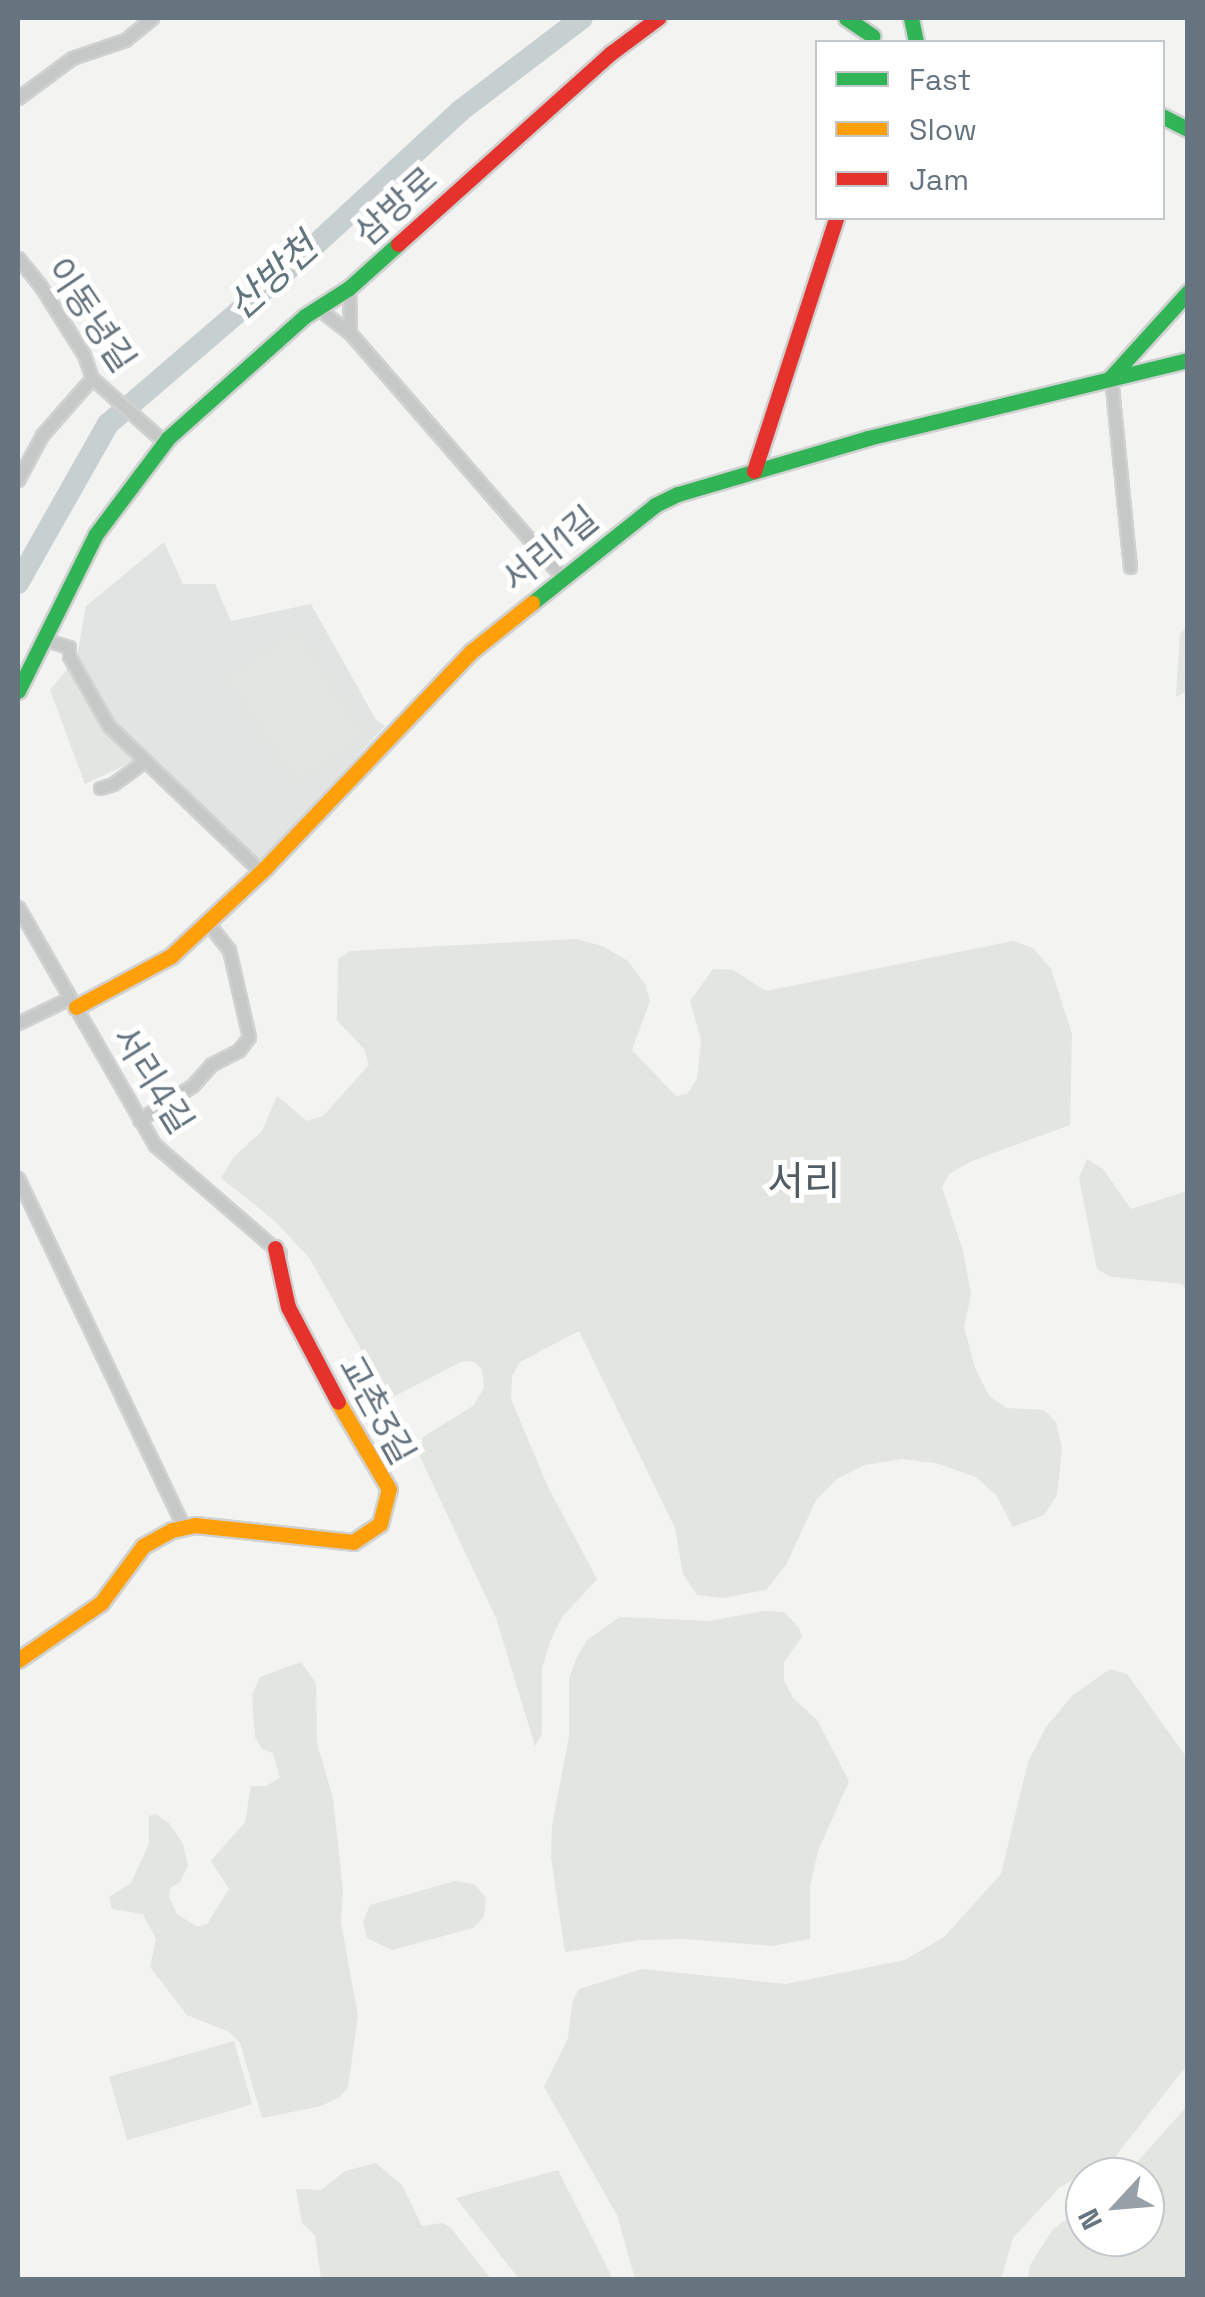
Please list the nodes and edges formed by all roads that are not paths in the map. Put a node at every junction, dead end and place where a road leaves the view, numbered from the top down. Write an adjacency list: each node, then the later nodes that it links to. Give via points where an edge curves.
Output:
1 (152, 18): 6 (street, via 125,40 72,58)
2 (658, 18): 11 (street, 삼방로)
3 (846, 18): 5 (street)
4 (879, 18): 5 (street)
5 (874, 39)
6 (18, 98)
7 (1165, 117): 8 (street)
8 (1188, 128)
9 (835, 220): 19 (street)
10 (18, 258): 16 (street, 이동녕길, via 84,355)
11 (349, 288): 13 (street, 삼방로); 14 (street)
12 (1188, 292): 17 (street)
13 (319, 309): 14 (street); 18 (street, 삼방로)
14 (350, 333): 22 (street)
15 (1188, 360): 17 (street, 서리1길)
16 (92, 378): 18 (street, 이동녕길); 20 (street, via 42,435)
17 (1111, 378): 19 (street, 서리1길); 21 (street)
18 (164, 442): 23 (street, 삼방로, via 96,534)
19 (754, 470): 22 (street, 서리1길, via 655,505)
20 (18, 480)
21 (1130, 567)
22 (562, 577): 27 (street, 서리1길, via 472,651)
23 (43, 638): 24 (street, 삼방로); 25 (street, via 68,647 109,726)
24 (18, 691)
25 (143, 762): 26 (street); 27 (street)
26 (110, 790)
27 (261, 872): 29 (street, 서리1길)
28 (18, 907): 30 (street, 서리4길)
29 (207, 922): 30 (street, 서리1길, via 158,966); 32 (street, via 229,950 250,1036)
30 (73, 1002): 31 (street, 서리1길); 32 (street, 서리4길)
31 (18, 1022)
32 (139, 1120): 34 (street, 서리4길, via 155,1145)
33 (18, 1178): 35 (street)
34 (277, 1250): 35 (street, 교촌3길, via 288,1307 388,1489 386,1510 373,1533 353,1542)
35 (184, 1526): 36 (street, via 154,1537 102,1603)
36 (18, 1660)

